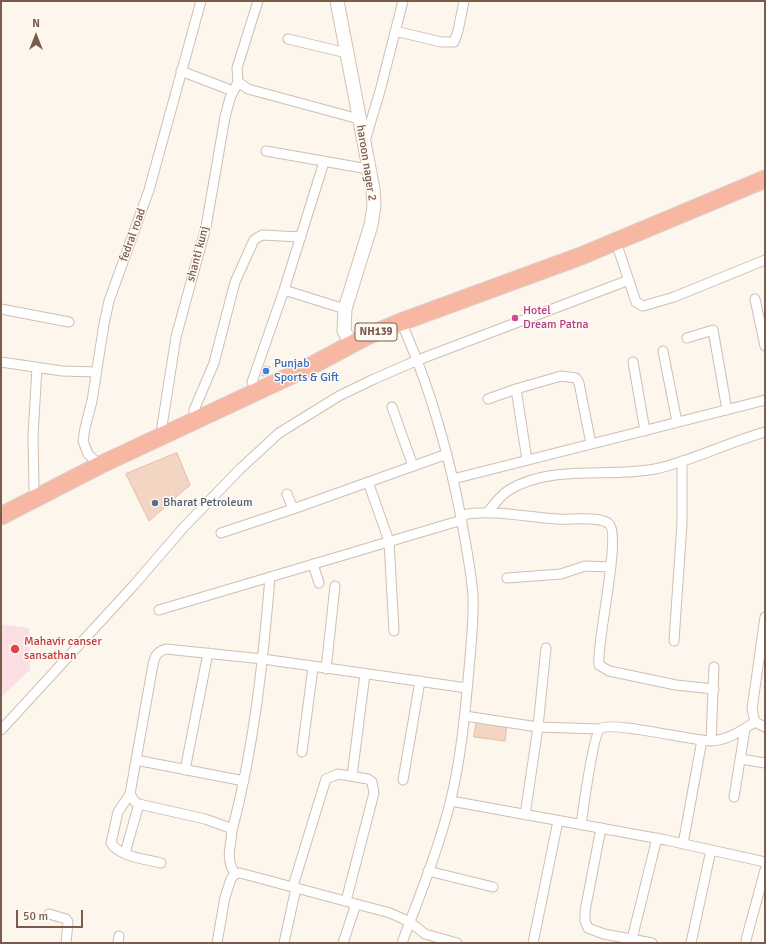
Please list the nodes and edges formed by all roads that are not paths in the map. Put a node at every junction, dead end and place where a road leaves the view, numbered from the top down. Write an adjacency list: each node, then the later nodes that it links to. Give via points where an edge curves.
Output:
1 (200, 1): 9 (street, fedral road)
2 (258, 1): 10 (street, shanti kunj, via 237,68)
3 (337, 1): 8 (street, haroon nager 2)
4 (403, 1): 6 (street)
5 (462, 1): 6 (street, via 454,42 441,42)
6 (395, 31): 13 (street)
7 (288, 39): 8 (street)
8 (347, 52): 12 (street, haroon nager 2)
9 (181, 71): 11 (street); 37 (street, fedral road, via 143,207 109,301)
10 (238, 82): 11 (street, shanti kunj); 12 (street, via 248,90)
11 (233, 91): 46 (street, shanti kunj, via 225,117 206,227 176,337)
12 (359, 119): 13 (street, haroon nager 2)
13 (364, 145): 17 (street, haroon nager 2)
14 (266, 150): 15 (street)
15 (324, 162): 17 (street); 19 (street)
16 (765, 168): 30 (highway, NH139, via 605,235 398,313)
17 (368, 169): 26 (street, haroon nager 2, via 374,206)
18 (765, 179): 20 (highway, NH139)
19 (301, 237): 23 (street); 43 (street, via 262,235 254,240 235,282 214,364)
20 (616, 242): 22 (street); 28 (highway, NH139)
21 (765, 260): 22 (street, via 674,297 643,306 636,302)
22 (629, 280): 33 (street)
23 (284, 290): 26 (street); 38 (street)
24 (755, 299): 31 (street)
25 (1, 309): 27 (street)
26 (345, 309): 30 (street, haroon nager 2, via 344,331)
27 (69, 322)
28 (401, 322): 30 (highway, NH139); 33 (street)
29 (687, 338): 44 (street, via 713,330)
30 (349, 341): 38 (highway, NH139); 53 (highway, NH139, via 307,368)
31 (765, 346)
32 (663, 351): 45 (street)
33 (418, 360): 50 (street); 92 (street, via 339,396 285,429 260,450 161,552)
34 (1, 362): 36 (street)
35 (632, 362): 47 (street)
36 (37, 367): 37 (street); 57 (street, via 33,436)
37 (96, 372): 53 (street, fedral road, via 83,441)
38 (252, 382): 43 (highway, NH139)
39 (516, 389): 40 (street); 49 (street, via 562,376 576,378); 51 (street)
40 (488, 399)
41 (765, 400): 44 (street)
42 (392, 407): 54 (street)
43 (194, 410): 46 (highway, NH139)
44 (727, 410): 45 (street)
45 (677, 422): 47 (street)
46 (162, 426): 53 (highway, NH139)
47 (645, 430): 49 (street)
48 (765, 432): 52 (street)
49 (591, 444): 51 (street)
50 (447, 454): 54 (street); 55 (street)
51 (528, 460): 55 (street)
52 (682, 461): 61 (street, via 636,472 570,474 533,480 509,490); 75 (street, via 681,545)
53 (96, 462): 57 (highway, NH139); 62 (highway, NH139)
54 (413, 466): 56 (street)
55 (453, 479): 63 (street)
56 (368, 482): 60 (street); 65 (street)
57 (34, 488): 59 (highway, NH139)
58 (287, 494): 60 (street)
59 (1, 505)
60 (293, 509): 64 (street)
61 (488, 512): 63 (street); 67 (street, via 608,523 614,532)
62 (1, 516)
63 (461, 517): 65 (street); 84 (street, via 473,596)
64 (221, 533)
65 (389, 541): 66 (street); 74 (street)
66 (313, 564): 68 (street); 70 (street)
67 (610, 567): 69 (street, via 585,566 554,575); 85 (street, via 599,665 609,671 676,685)
68 (270, 577): 72 (street); 78 (street)
69 (507, 578)
70 (319, 583)
71 (335, 586): 81 (street)
72 (159, 610)
73 (765, 617): 87 (street, via 752,702)
74 (394, 631)
75 (674, 641)
76 (546, 648): 88 (street)
77 (208, 653): 78 (street); 96 (street, via 166,649 156,654); 98 (street)
78 (263, 659): 79 (street); 101 (street)
79 (313, 667): 81 (street); 94 (street)
80 (714, 667): 85 (street)
81 (326, 669): 82 (street)
82 (365, 674): 83 (street); 99 (street)
83 (420, 681): 84 (street); 100 (street)
84 (468, 688): 86 (street)
85 (714, 689): 93 (street)
86 (465, 716): 88 (street); 104 (street)
87 (755, 722): 89 (street); 91 (street)
88 (538, 727): 90 (street); 106 (street)
89 (765, 727)
90 (600, 729): 93 (street, via 621,728); 108 (street, via 593,752)
91 (745, 729): 93 (street, via 736,735); 95 (street)
92 (1, 730)
93 (706, 740): 112 (street)
94 (302, 752)
95 (741, 759): 97 (street); 103 (street)
96 (136, 760): 98 (street); 102 (street)
97 (765, 763)
98 (185, 770): 101 (street)
99 (352, 776): 120 (street, via 338,774 326,779); 122 (street, via 372,782 374,793)
100 (403, 780)
101 (244, 781): 110 (street)
102 (130, 794): 105 (street); 114 (street, via 118,812 111,837 114,848)
103 (734, 797)
104 (451, 801): 106 (street); 118 (street)
105 (139, 804): 110 (street, via 219,823); 114 (street)
106 (525, 815): 107 (street)
107 (558, 821): 108 (street); 133 (street)
108 (581, 825): 109 (street)
109 (601, 828): 111 (street); 125 (street, via 585,921 588,928 594,931)
110 (232, 830): 119 (street, via 228,857)
111 (657, 838): 112 (street); 125 (street)
112 (683, 844): 113 (street)
113 (711, 850): 115 (street); 135 (street)
114 (125, 853): 116 (street)
115 (765, 862)
116 (161, 863)
117 (765, 870): 126 (street)
118 (428, 872): 121 (street); 124 (street)
119 (235, 874): 120 (street, via 248,873); 128 (street, via 227,891)
120 (295, 887): 122 (street); 129 (street)
121 (493, 887)
122 (351, 902): 124 (street, via 390,913); 130 (street)
123 (49, 914): 127 (street, via 66,919)
124 (410, 922): 131 (street); 132 (street, via 424,934)
125 (632, 939): 134 (street)
126 (746, 940)
127 (66, 943)
128 (217, 943)
129 (284, 943)
130 (343, 943)
131 (402, 943)
132 (457, 943)
133 (533, 943)
134 (652, 943)
135 (690, 943)

